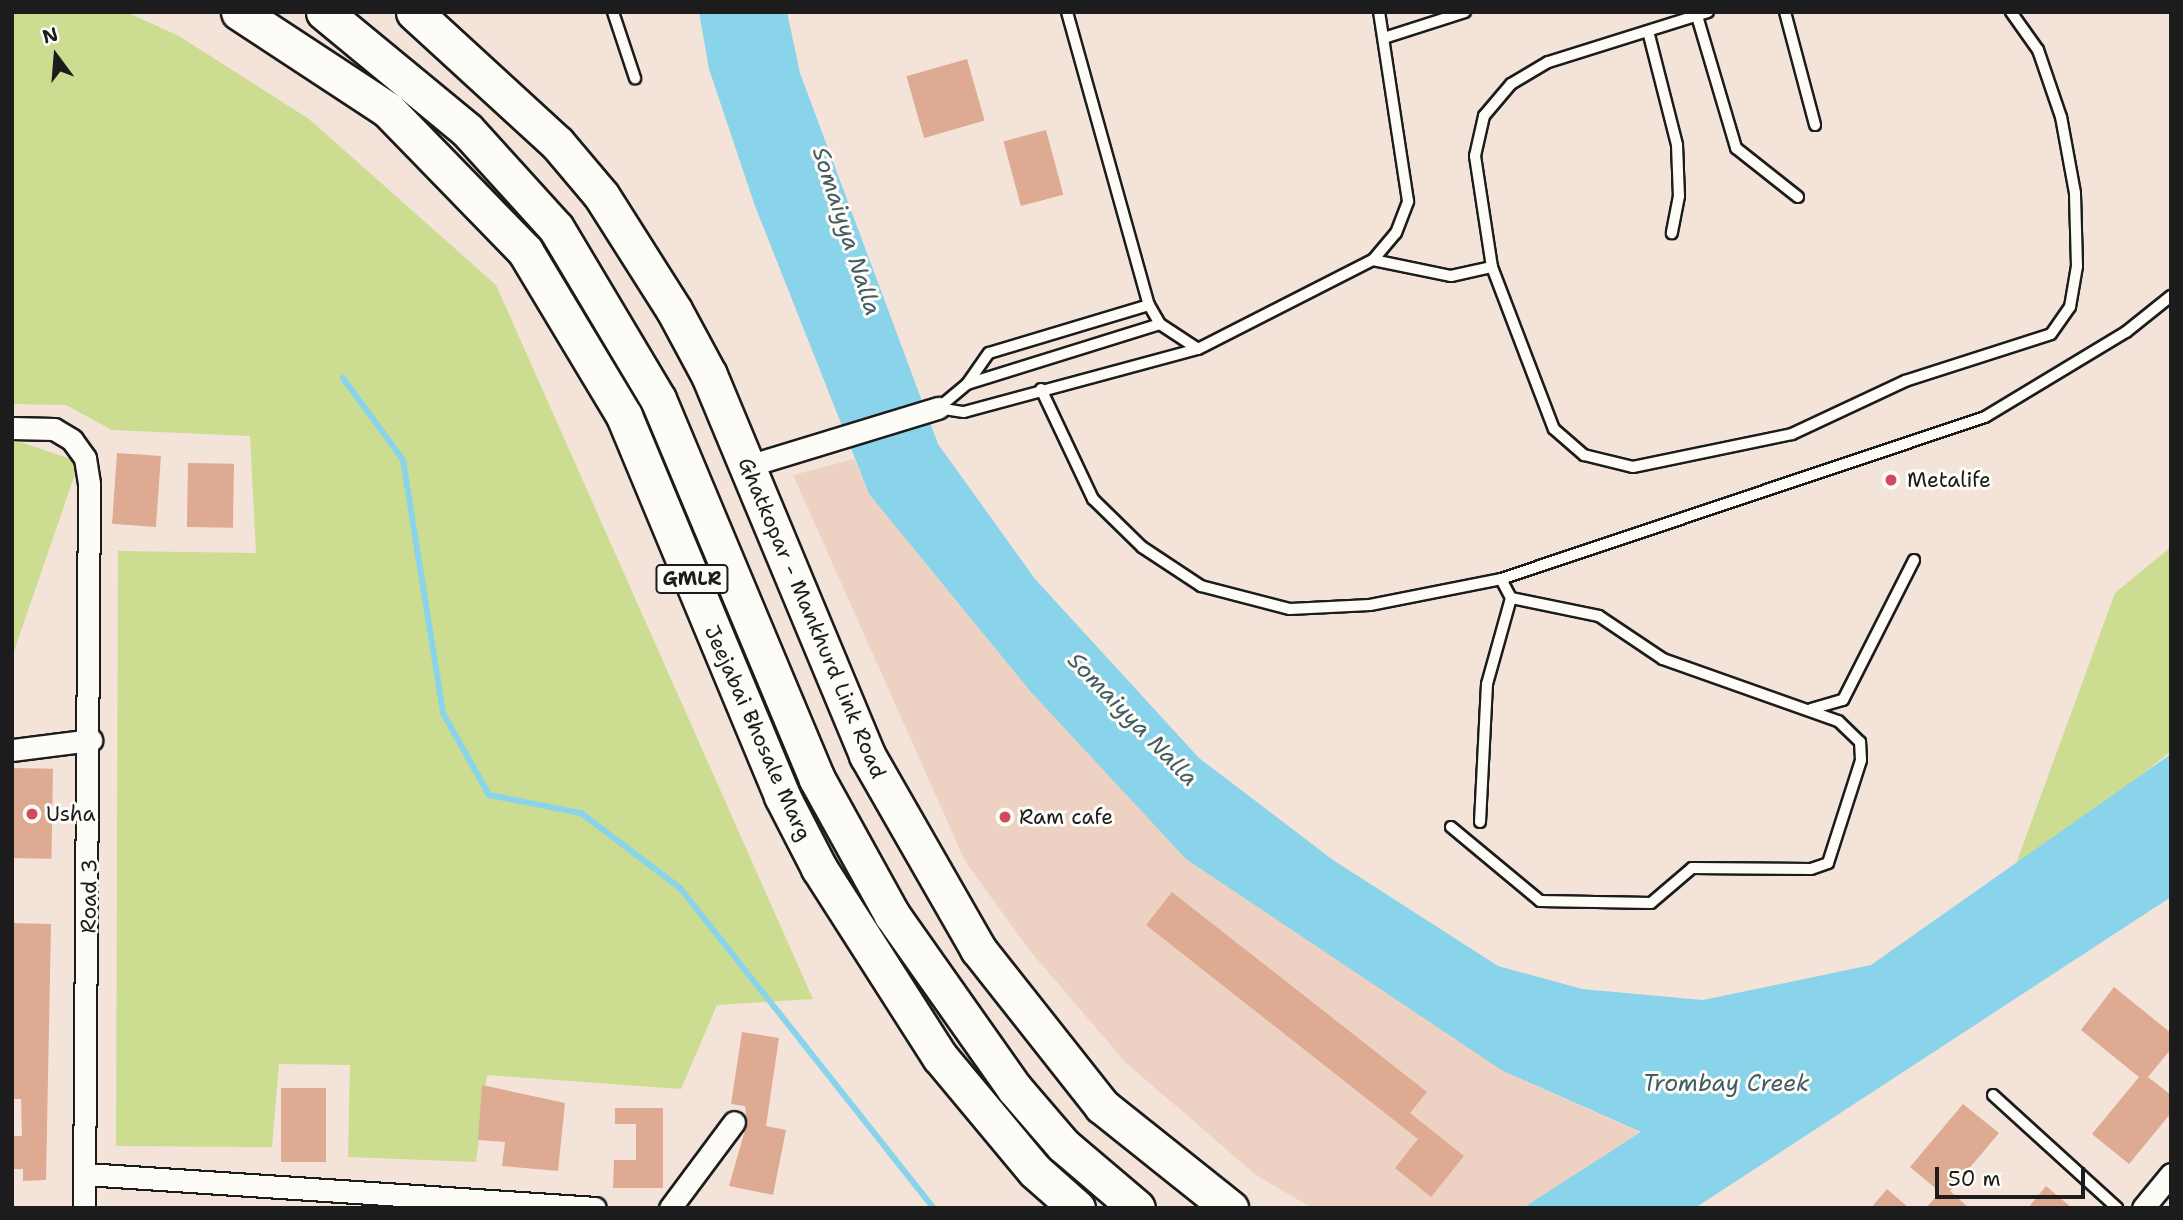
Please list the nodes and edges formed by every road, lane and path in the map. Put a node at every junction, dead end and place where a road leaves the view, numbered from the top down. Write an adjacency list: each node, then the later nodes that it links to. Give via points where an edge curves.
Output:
1 (239, 12): 44 (highway, Jeejabai Bhosale Marg / GMLR, via 388,110 525,251 624,416 782,796 819,868 940,1057 1035,1171)
2 (324, 12): 45 (highway, via 467,130 556,228 658,399 817,779 932,980 1063,1144)
3 (414, 12): 27 (highway, Ghatkopar - Mankhurd Link Road, via 507,92 601,195 674,310)
4 (613, 12): 13 (lane)
5 (1067, 12): 20 (lane)
6 (1379, 12): 12 (lane)
7 (1465, 12): 12 (lane)
8 (1785, 12): 14 (lane)
9 (2011, 12): 18 (lane, via 2038,50 2057,106 2075,193 2077,266 2070,307 2051,334 1905,381 1792,434 1633,467 1584,455 1554,429)
10 (1702, 14): 11 (lane); 15 (lane, via 1736,148)
11 (1648, 31): 16 (lane, via 1677,145 1679,196); 18 (lane, via 1548,62 1511,83 1484,116 1475,156)
12 (1384, 38): 17 (lane, via 1408,201 1396,233)
13 (635, 78)
14 (1815, 125)
15 (1798, 197)
16 (1672, 233)
17 (1373, 260): 18 (lane, via 1451,276); 22 (lane)
18 (1492, 267)
19 (2171, 296): 29 (lane, via 2126,332 1985,416)
20 (1149, 305): 21 (lane); 23 (lane, via 989,353)
21 (1160, 324): 22 (lane); 23 (lane)
22 (1198, 349): 24 (lane)
23 (967, 384): 25 (lane)
24 (1041, 389): 25 (lane, via 964,411); 29 (lane, via 1093,499 1142,547 1200,586 1290,609 1370,605)
25 (933, 409): 27 (street)
26 (12, 428): 32 (street, Road 3, via 54,429 85,458)
27 (748, 466): 46 (highway, Ghatkopar - Mankhurd Link Road, via 867,755 978,949 1102,1106)
28 (1914, 560): 31 (lane, via 1843,700)
29 (1501, 579): 30 (lane)
30 (1511, 598): 31 (lane, via 1600,616 1663,659); 34 (lane, via 1487,684)
31 (1805, 710): 35 (lane, via 1850,728 1860,742 1835,851 1828,863 1811,869 1692,868 1651,904 1540,901)
32 (91, 740): 33 (street); 38 (street, Road 3)
33 (12, 750)
34 (1480, 822)
35 (1451, 827)
36 (1993, 1095): 47 (lane)
37 (734, 1122): 43 (street)
38 (85, 1174): 40 (street); 41 (street, Road 3)
39 (2171, 1174): 48 (street)
40 (395, 1201): 42 (street)
41 (84, 1208)
42 (595, 1208)
43 (670, 1208)
44 (1077, 1208)
45 (1138, 1208)
46 (1230, 1208)
47 (2117, 1208)
48 (2143, 1208)

